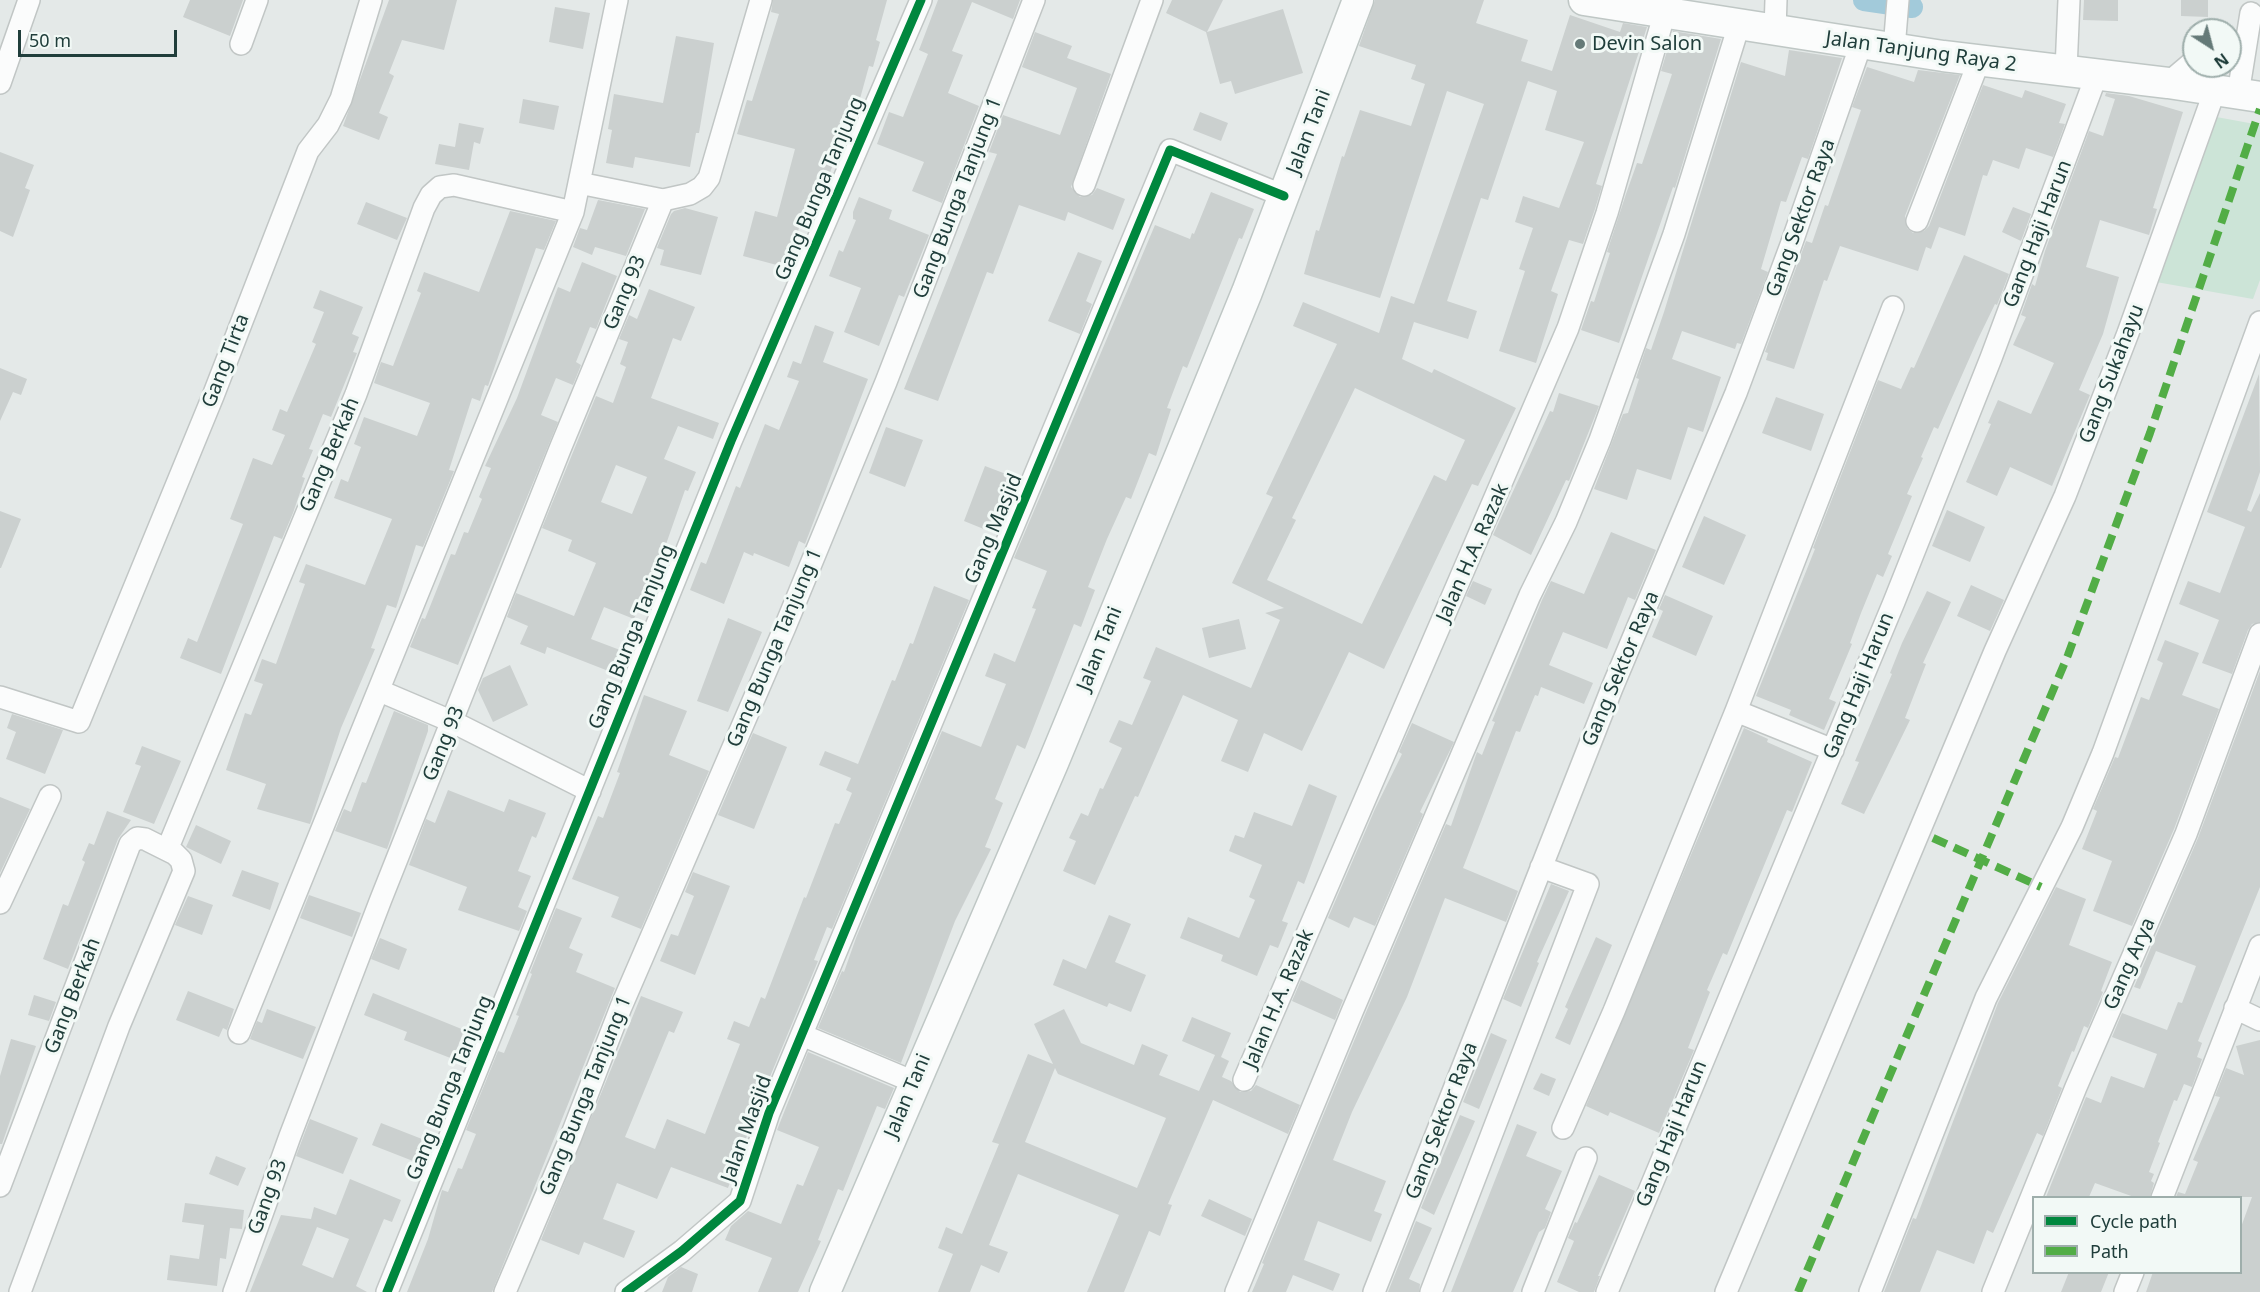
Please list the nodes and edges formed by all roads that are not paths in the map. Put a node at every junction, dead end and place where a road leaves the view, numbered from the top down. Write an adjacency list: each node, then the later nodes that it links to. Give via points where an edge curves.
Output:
1 (30, 0): 26 (street)
2 (257, 0): 19 (street)
3 (371, 0): 38 (street, Gang Tirta, via 340,99 328,125 308,151 80,722)
4 (617, 0): 28 (street)
5 (761, 0): 31 (street, via 709,178 690,195)
6 (921, 0): 42 (street, Gang Bunga Tanjung, via 731,441)
7 (1034, 0): 62 (street, Gang Bunga Tanjung 1, via 886,382 621,1007)
8 (1152, 0): 29 (street)
9 (1358, 0): 30 (street, Jalan Tani)
10 (1584, 0): 14 (street, Jalan Tanjung Raya 2)
11 (1898, 0): 18 (street)
12 (2069, 0): 22 (street)
13 (2256, 9): 16 (street); 27 (street, Gang Sukahayu)
14 (1665, 12): 17 (street, Jalan Tanjung Raya 2); 52 (street, Jalan H.A. Razak, via 1607,213 1568,328)
15 (1775, 16): 17 (street, Jalan Tanjung Raya 2); 20 (street, Jalan Tanjung Raya 2)
16 (2242, 20)
17 (1739, 25): 65 (street, via 1674,234 1600,440 1525,606)
18 (1895, 38): 20 (street, Jalan Tanjung Raya 2); 21 (street, Jalan Tanjung Raya 2)
19 (241, 44)
20 (1861, 44): 45 (street, Gang Sektor Raya, via 1736,393)
21 (1979, 61): 22 (street, Jalan Tanjung Raya 2); 33 (street)
22 (2066, 70): 24 (street, Jalan Tanjung Raya 2)
23 (2182, 71): 25 (street)
24 (2097, 74): 25 (street, Jalan Tanjung Raya 2); 41 (street, Gang Haji Harun, via 1991,358)
25 (2169, 82): 27 (street, Jalan Tanjung Raya 2)
26 (0, 83)
27 (2238, 93): 70 (street, Gang Sukahayu, via 2172,213 2088,438)
28 (579, 183): 31 (street); 32 (street)
29 (1084, 185)
30 (1284, 196): 51 (street, Gang Masjid, via 1170,150); 53 (street, Jalan Tani, via 1062,741)
31 (663, 200): 40 (street, Gang 93)
32 (573, 212): 37 (street); 44 (street, Gang Berkah, via 454,185 440,187 431,195 356,394)
33 (1917, 221)
34 (1893, 307): 39 (street)
35 (2260, 322): 71 (street, via 2103,753 2072,827 1986,998)
36 (2260, 634): 72 (street, Gang Arya, via 2186,834 2076,1087)
37 (380, 691): 40 (street); 50 (street)
38 (0, 697)
39 (1736, 711): 41 (street); 54 (street)
40 (453, 722): 42 (street); 60 (street, Gang 93, via 344,996)
41 (1833, 750): 69 (street, Gang Haji Harun)
42 (590, 791): 61 (street, Gang Bunga Tanjung)
43 (50, 796): 46 (street)
44 (167, 850): 56 (street, Gang Berkah, via 145,839 137,838 130,844); 59 (street, via 181,860 184,871 120,1026)
45 (1541, 867): 66 (street, Gang Sektor Raya); 67 (street, via 1588,884)
46 (0, 903)
47 (2260, 946): 48 (street)
48 (2235, 1008): 49 (street); 57 (street)
49 (2260, 1020)
50 (239, 1033)
51 (802, 1035): 53 (street); 63 (street, Jalan Masjid, via 740,1200 682,1251)
52 (1244, 1080)
53 (914, 1082): 64 (street, Jalan Tani)
54 (1563, 1128)
55 (1586, 1158): 68 (street)
56 (0, 1186)
57 (2162, 1196)
58 (2132, 1274): 73 (street)
59 (20, 1292)
60 (234, 1292)
61 (387, 1292)
62 (505, 1292)
63 (626, 1292)
64 (825, 1292)
65 (1236, 1292)
66 (1374, 1292)
67 (1431, 1292)
68 (1533, 1292)
69 (1607, 1292)
70 (1726, 1292)
71 (1870, 1292)
72 (1993, 1292)
73 (2125, 1292)

